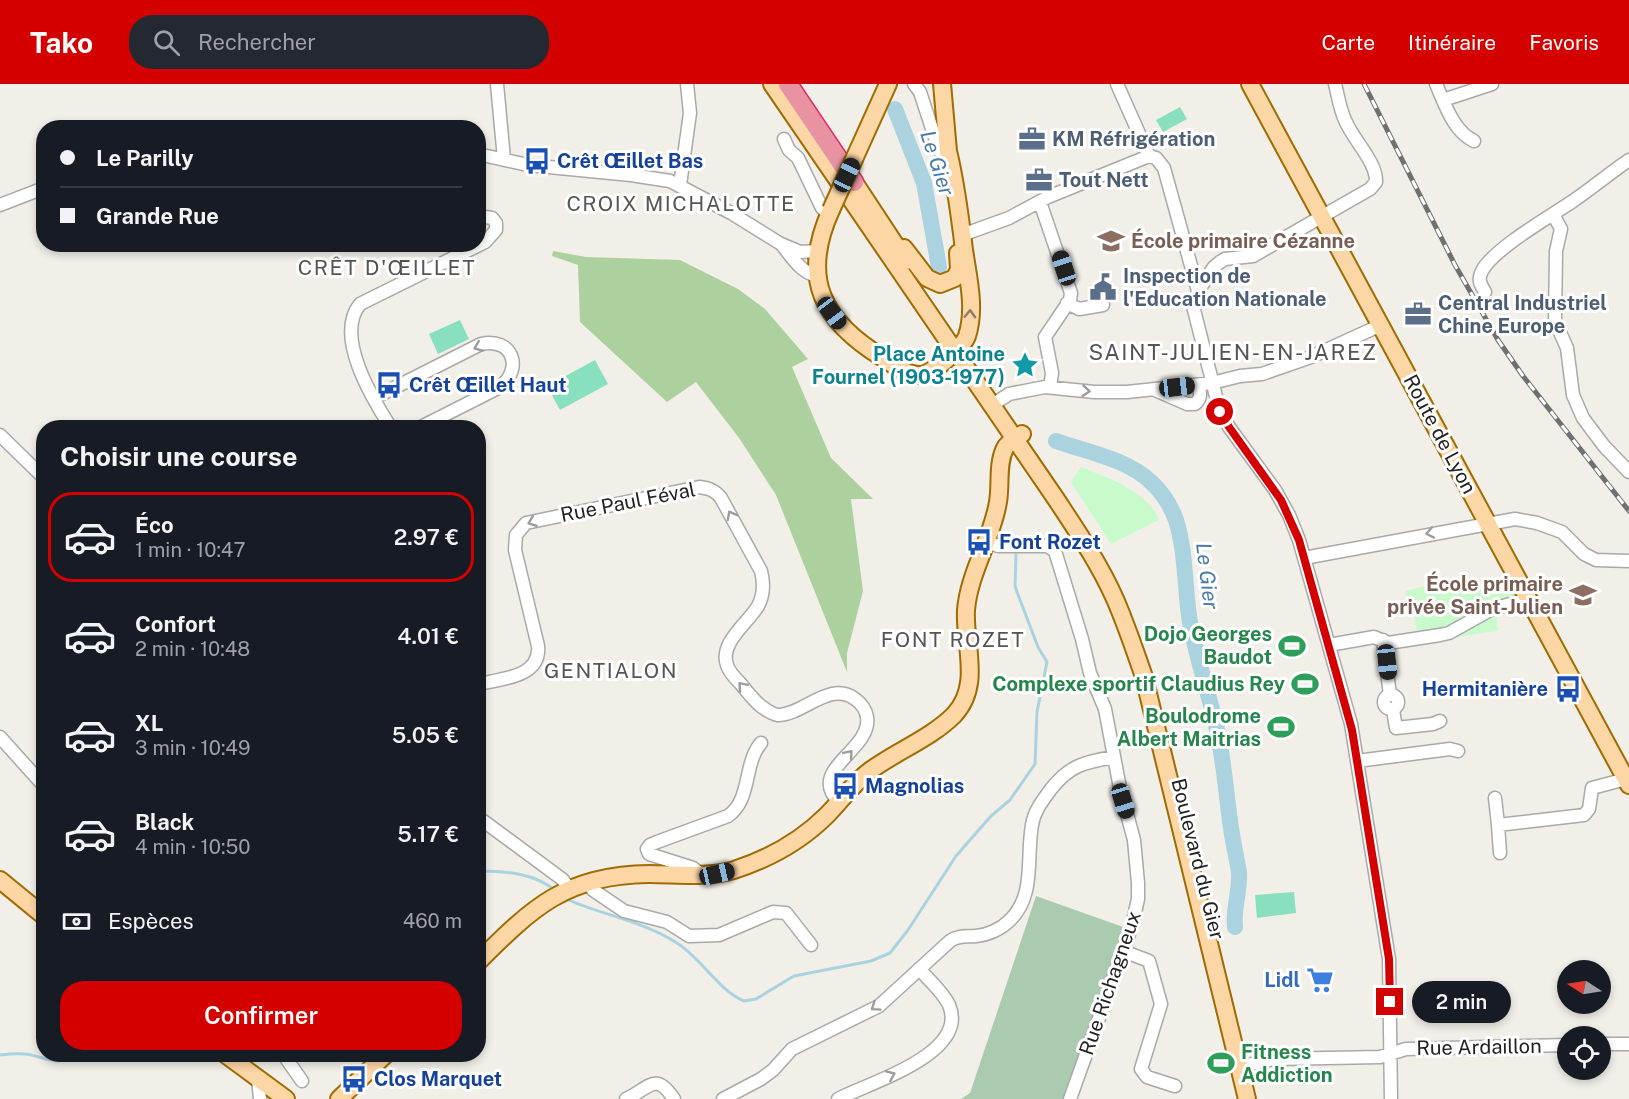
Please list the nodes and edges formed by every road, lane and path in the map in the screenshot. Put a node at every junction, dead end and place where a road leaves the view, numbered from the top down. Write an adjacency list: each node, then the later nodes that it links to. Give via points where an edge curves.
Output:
1 (497, 84): 19 (street)
2 (687, 84): 21 (street, via 690,113)
3 (772, 84): 42 (main road)
4 (788, 84): 22 (highway)
5 (888, 84): 27 (main road, bridge)
6 (914, 84): 16 (street, via 939,150)
7 (942, 84): 16 (main road)
8 (1117, 84): 18 (street)
9 (1250, 84): 29 (main road, Route de Lyon)
10 (1335, 84): 29 (street, via 1344,118 1377,174 1370,189)
11 (1436, 84): 13 (street)
12 (1492, 84): 13 (street)
13 (1443, 100): 15 (street, via 1459,129)
14 (784, 138): 27 (street, via 822,208)
15 (1474, 141)
16 (948, 151): 26 (main road); 31 (main road)
17 (486, 156): 19 (street)
18 (1149, 156): 24 (street); 37 (street, via 1164,168)
19 (504, 159): 21 (street, via 547,168 648,177)
20 (1629, 160): 28 (street)
21 (680, 185): 33 (street)
22 (859, 189): 26 (main road, via 927,278 940,284 955,278 959,269); 42 (main road)
23 (36, 191): 25 (street)
24 (1040, 202): 31 (street); 39 (street, via 1070,287)
25 (0, 205)
26 (952, 211): 31 (main road)
27 (830, 212): 34 (main road)
28 (1553, 214): 38 (street, via 1512,241 1484,268 1479,278); 54 (street, via 1561,229 1555,276 1556,324 1567,348 1575,404 1604,446)
29 (1322, 215): 37 (street, via 1258,253 1220,262); 41 (main road, Route de Lyon)
30 (486, 217): 32 (street, via 496,223 496,230)
31 (962, 235): 42 (main road, one-way to 31, via 969,330 970,316)
32 (486, 241)
33 (781, 244): 34 (street, via 800,252); 36 (street, via 799,267)
34 (817, 251): 36 (main road)
35 (465, 252): 47 (street, via 360,304 354,312 354,350)
36 (817, 276): 42 (main road, via 820,293 844,329 906,371 927,374)
37 (1198, 291): 43 (street, via 1194,312)
38 (1485, 292)
39 (1067, 303): 40 (street, via 1079,309); 45 (street, via 1045,337 1052,373)
40 (1102, 305)
41 (1381, 325): 43 (street, via 1275,371); 55 (main road, Route de Lyon)
42 (959, 349): 48 (main road, Boulevard du Gier)
43 (1212, 383): 44 (street); 57 (street, via 1220,412 1289,515)
44 (1199, 384): 46 (street); 46 (street, via 1200,400 1195,404)
45 (1050, 387): 46 (street, one-way to 46, via 1094,392); 48 (street, via 1024,390)
46 (1155, 389)
47 (374, 398): 49 (street); 50 (street, one-way to 47, via 508,381 513,370 509,351 492,342 481,344)
48 (995, 402): 52 (main road, Boulevard du Gier)
49 (386, 420)
50 (435, 420)
51 (0, 435): 53 (street)
52 (1018, 436): 56 (main road, via 1003,454 998,501); 92 (main road, Boulevard du Gier, via 1100,551 1145,653)
53 (36, 470)
54 (1629, 472)
55 (1488, 522): 57 (street, one-way to 57); 58 (street, via 1515,519 1537,523 1562,532 1589,558); 59 (main road, Route de Lyon)
56 (987, 542): 67 (street, Rue Richagneux, via 995,546 1047,546 1054,551 1090,673 1103,700); 72 (main road, via 967,603 971,671 966,696 948,720 868,772)
57 (1304, 558): 61 (street)
58 (1629, 561)
59 (1529, 599): 60 (street, via 1492,609 1449,633 1388,643); 70 (main road, Route de Lyon)
60 (1383, 640): 61 (street, via 1374,637); 63 (street, via 1390,695 1398,700 1394,710 1396,729)
61 (1329, 645): 68 (street)
62 (486, 682): 72 (street, Rue Paul Féval, one-way to 62, via 828,786 830,776 863,737 867,716 859,701 844,693 777,715 758,704 731,673 726,651 758,606 764,583 721,498 708,488 526,523 516,535 515,550 539,654 536,663 518,675)
63 (1440, 721)
64 (0, 737): 69 (street)
65 (761, 743): 76 (street, via 735,811 646,849 649,854 693,868)
66 (1458, 752): 68 (street, via 1450,749)
67 (1114, 757): 82 (street, Rue Richagneux, via 1137,853 1137,906); 84 (street, via 1086,761 1072,768 1042,801 1032,826 1026,893 1009,921 989,933 955,938)
68 (1357, 761): 88 (street, via 1389,959)
69 (36, 777)
70 (1627, 782): 74 (street, via 1592,788 1589,809 1584,815)
71 (1495, 798): 74 (street)
72 (839, 802): 76 (main road, via 791,844 735,870)
73 (486, 823): 79 (street, via 562,879)
74 (1498, 825): 75 (street)
75 (1500, 853)
76 (697, 876): 78 (main road, via 637,874)
77 (0, 880): 80 (main road)
78 (588, 882): 79 (main road); 81 (street, via 593,890 624,911 667,922 689,936 723,934 780,911 786,913)
79 (563, 893): 83 (main road, via 528,914)
80 (36, 909)
81 (811, 945)
82 (1124, 951): 95 (street, via 1149,961 1161,1001 1140,1069 1147,1077); 103 (street, Rue Richagneux)
83 (486, 954)
84 (919, 969): 101 (street, one-way to 101, via 879,1006 792,1049 761,1079); 102 (street, one-way to 84, via 917,1064 945,1039 951,1026 949,1004)
85 (1611, 1044): 86 (street)
86 (1629, 1044)
87 (1557, 1045): 88 (street, Rue Ardaillon, via 1406,1049)
88 (1390, 1053): 92 (street, Rue Ardaillon, via 1380,1058 1274,1059); 106 (street)
89 (236, 1062): 93 (main road)
90 (289, 1062): 94 (street)
91 (378, 1062): 98 (main road)
92 (1244, 1066): 104 (main road); 105 (main road)
93 (258, 1079): 96 (street); 97 (main road)
94 (302, 1081)
95 (1175, 1086)
96 (260, 1099)
97 (286, 1099)
98 (339, 1099)
99 (626, 1099): 100 (street, via 660,1083)
100 (674, 1099)
101 (723, 1099)
102 (838, 1099)
103 (1070, 1099)
104 (1247, 1099)
105 (1257, 1099)
106 (1391, 1099)

